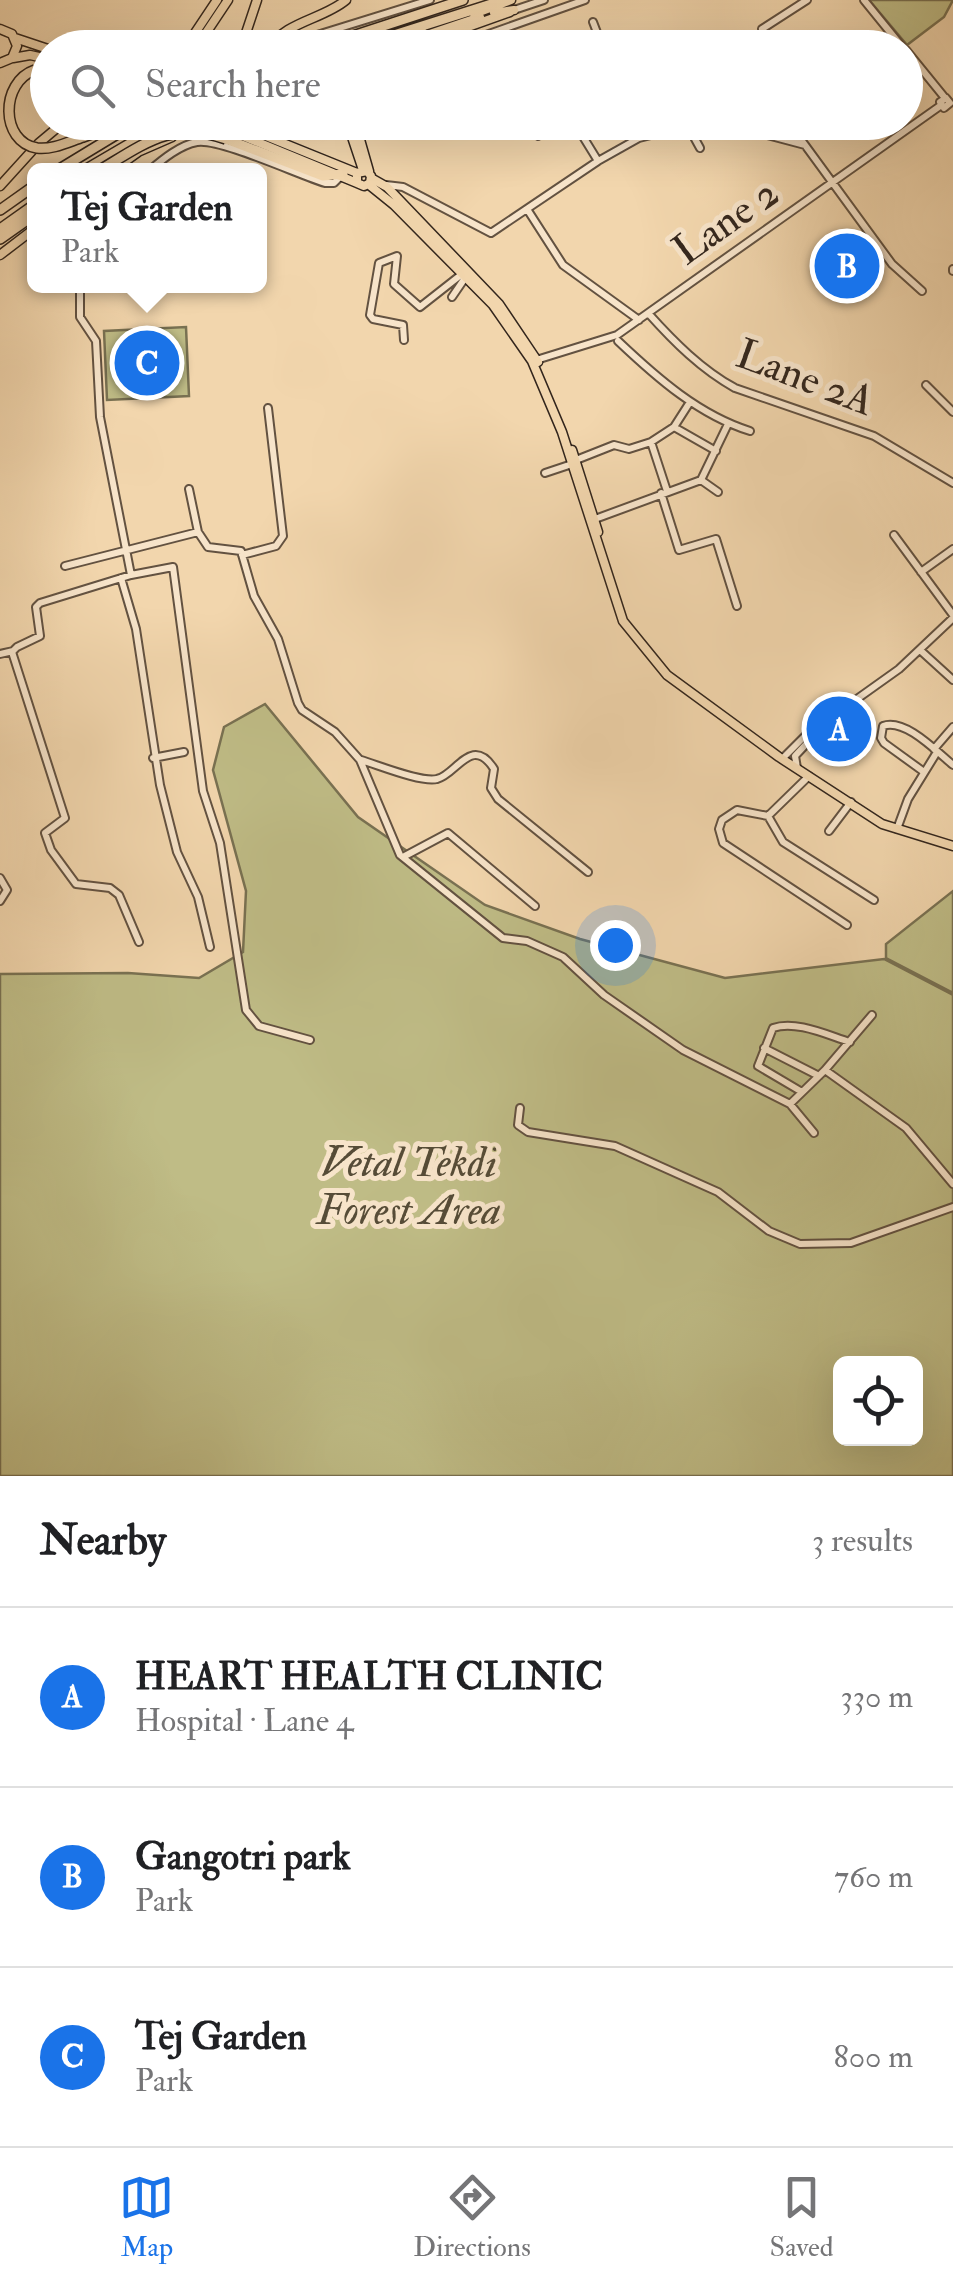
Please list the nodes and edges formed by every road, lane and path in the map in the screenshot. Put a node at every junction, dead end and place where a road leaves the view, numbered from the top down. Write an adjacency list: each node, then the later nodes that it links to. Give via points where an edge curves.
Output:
1 (216, 0): 15 (main road)
2 (228, 0): 16 (main road)
3 (257, 0): 17 (main road)
4 (346, 0): 18 (main road)
5 (430, 0): 19 (street)
6 (463, 0): 20 (highway)
7 (504, 0): 21 (highway)
8 (544, 0): 12 (street)
9 (585, 0): 25 (street)
10 (807, 0): 27 (street)
11 (864, 0): 28 (street)
12 (513, 5): 22 (main road); 23 (main road); 24 (main road)
13 (593, 22): 26 (street)
14 (0, 29): 29 (main road)
15 (197, 30)
16 (208, 30)
17 (247, 30)
18 (289, 30)
19 (330, 30)
20 (370, 30)
21 (410, 30)
22 (430, 30)
23 (442, 30)
24 (453, 30)
25 (500, 30)
26 (596, 30)
27 (762, 30)
28 (888, 30)
29 (15, 38): 30 (main road); 32 (main road)
30 (30, 43)
31 (30, 56): 32 (main road)
32 (12, 58): 33 (main road)
33 (0, 63)
34 (30, 72): 39 (highway, bridge, via 6,92 10,131 40,148)
35 (923, 73): 36 (street)
36 (948, 105): 37 (street, Lane 2)
37 (923, 122)
38 (43, 140): 67 (main road)
39 (71, 140)
40 (107, 140): 58 (highway)
41 (136, 140): 59 (highway)
42 (155, 140): 56 (main road)
43 (157, 140): 60 (highway, bridge)
44 (162, 140): 56 (main road)
45 (248, 140): 63 (highway, via 323,176)
46 (273, 140): 64 (main road)
47 (355, 140): 64 (main road)
48 (585, 140): 57 (street)
49 (635, 140): 57 (street)
50 (696, 140): 55 (street)
51 (784, 140): 54 (street)
52 (802, 140): 54 (street)
53 (896, 140): 65 (street, Lane 2)
54 (806, 146): 65 (street)
55 (700, 148)
56 (140, 151): 61 (main road)
57 (598, 161): 69 (street)
58 (70, 163)
59 (97, 163)
60 (113, 163)
61 (123, 163)
62 (159, 163): 63 (street, via 198,141 325,184)
63 (343, 174): 64 (main road)
64 (364, 177): 66 (main road); 77 (main road)
65 (834, 182): 78 (street, via 892,264); 81 (street, Lane 2)
66 (384, 185): 69 (street, via 403,187 491,233); 85 (main road, via 499,304)
67 (0, 186)
68 (27, 191): 70 (highway)
69 (527, 209): 82 (street, via 564,265)
70 (0, 210)
71 (27, 210): 73 (highway)
72 (27, 220): 75 (highway)
73 (0, 229)
74 (27, 234): 76 (main road)
75 (0, 239)
76 (0, 255)
77 (464, 276): 80 (street); 83 (street, via 420,307 394,284 398,256 380,263 370,315 403,325); 85 (main road)
78 (922, 292)
79 (80, 293): 107 (street, via 80,318 96,340 100,417)
80 (452, 298)
81 (648, 314): 82 (street, Lane 2); 98 (street, Lane 2A, via 718,379 874,436)
82 (639, 320): 85 (street, Lane 2, via 617,336)
83 (404, 340)
84 (618, 342): 87 (street)
85 (535, 360): 95 (main road, via 559,408)
86 (926, 385): 89 (street)
87 (690, 402): 90 (street); 91 (street)
88 (268, 408): 108 (street, via 283,536 276,546)
89 (953, 412)
90 (728, 424): 92 (street); 94 (street)
91 (674, 427): 93 (street); 94 (street)
92 (750, 431)
93 (651, 442): 95 (street, via 630,449 614,445); 100 (street)
94 (716, 452): 97 (street)
95 (574, 462): 96 (street); 102 (main road); 105 (main road)
96 (544, 473)
97 (701, 480): 100 (street); 101 (street)
98 (953, 483)
99 (189, 489): 103 (street)
100 (664, 492): 102 (street); 113 (street, via 679,550 716,539)
101 (718, 492)
102 (595, 519): 105 (main road)
103 (198, 532): 107 (street); 108 (street, via 208,547)
104 (894, 534): 110 (street)
105 (597, 540): 125 (main road, via 623,621 640,646 667,675)
106 (953, 548): 110 (street)
107 (126, 553): 109 (street); 111 (street)
108 (242, 555): 124 (street, via 302,710)
109 (64, 566)
110 (922, 572): 114 (street)
111 (130, 575): 112 (street); 145 (street, via 174,568 199,768 220,843 246,1010 259,1026)
112 (121, 578): 116 (street, via 40,603 40,636); 123 (street, via 136,629)
113 (737, 606)
114 (953, 616): 115 (street)
115 (920, 650): 118 (street); 120 (street)
116 (13, 651): 117 (street); 142 (street, via 65,818 45,833 51,850 76,884 119,895)
117 (0, 654)
118 (953, 680)
119 (953, 727): 121 (street)
120 (811, 734): 125 (street); 127 (street, via 795,756)
121 (935, 751): 126 (street); 128 (street); 128 (street, via 901,726 889,723 880,731 884,743)
122 (184, 752): 123 (street)
123 (154, 758): 143 (street)
124 (360, 760): 135 (street); 136 (street, via 434,780 463,758 491,762 498,799)
125 (782, 760): 127 (main road)
126 (953, 765)
127 (796, 768): 129 (main road)
128 (924, 772): 132 (street)
129 (809, 776): 130 (main road); 131 (street)
130 (851, 802): 132 (main road); 133 (street)
131 (768, 816): 138 (street, via 783,842); 141 (street, via 728,814 719,829 723,843)
132 (896, 830): 134 (main road)
133 (829, 831)
134 (953, 846)
135 (403, 858): 140 (street, via 448,833); 150 (street, via 503,938 563,957 682,1050)
136 (588, 872)
137 (0, 878): 139 (street, via 7,890)
138 (874, 900)
139 (0, 901)
140 (535, 906)
141 (847, 924)
142 (139, 942)
143 (210, 947)
144 (872, 1015): 146 (street)
145 (310, 1040)
146 (850, 1042): 147 (street, via 779,1025); 148 (street)
147 (764, 1048): 148 (street); 149 (street, via 761,1070)
148 (822, 1073): 149 (street); 153 (street, via 906,1128)
149 (802, 1092): 150 (street)
150 (790, 1104): 152 (street)
151 (520, 1108): 154 (street, via 518,1124 528,1132 615,1146 718,1192 769,1231 800,1244 852,1242)
152 (814, 1134)
153 (953, 1184)
154 (953, 1207)

